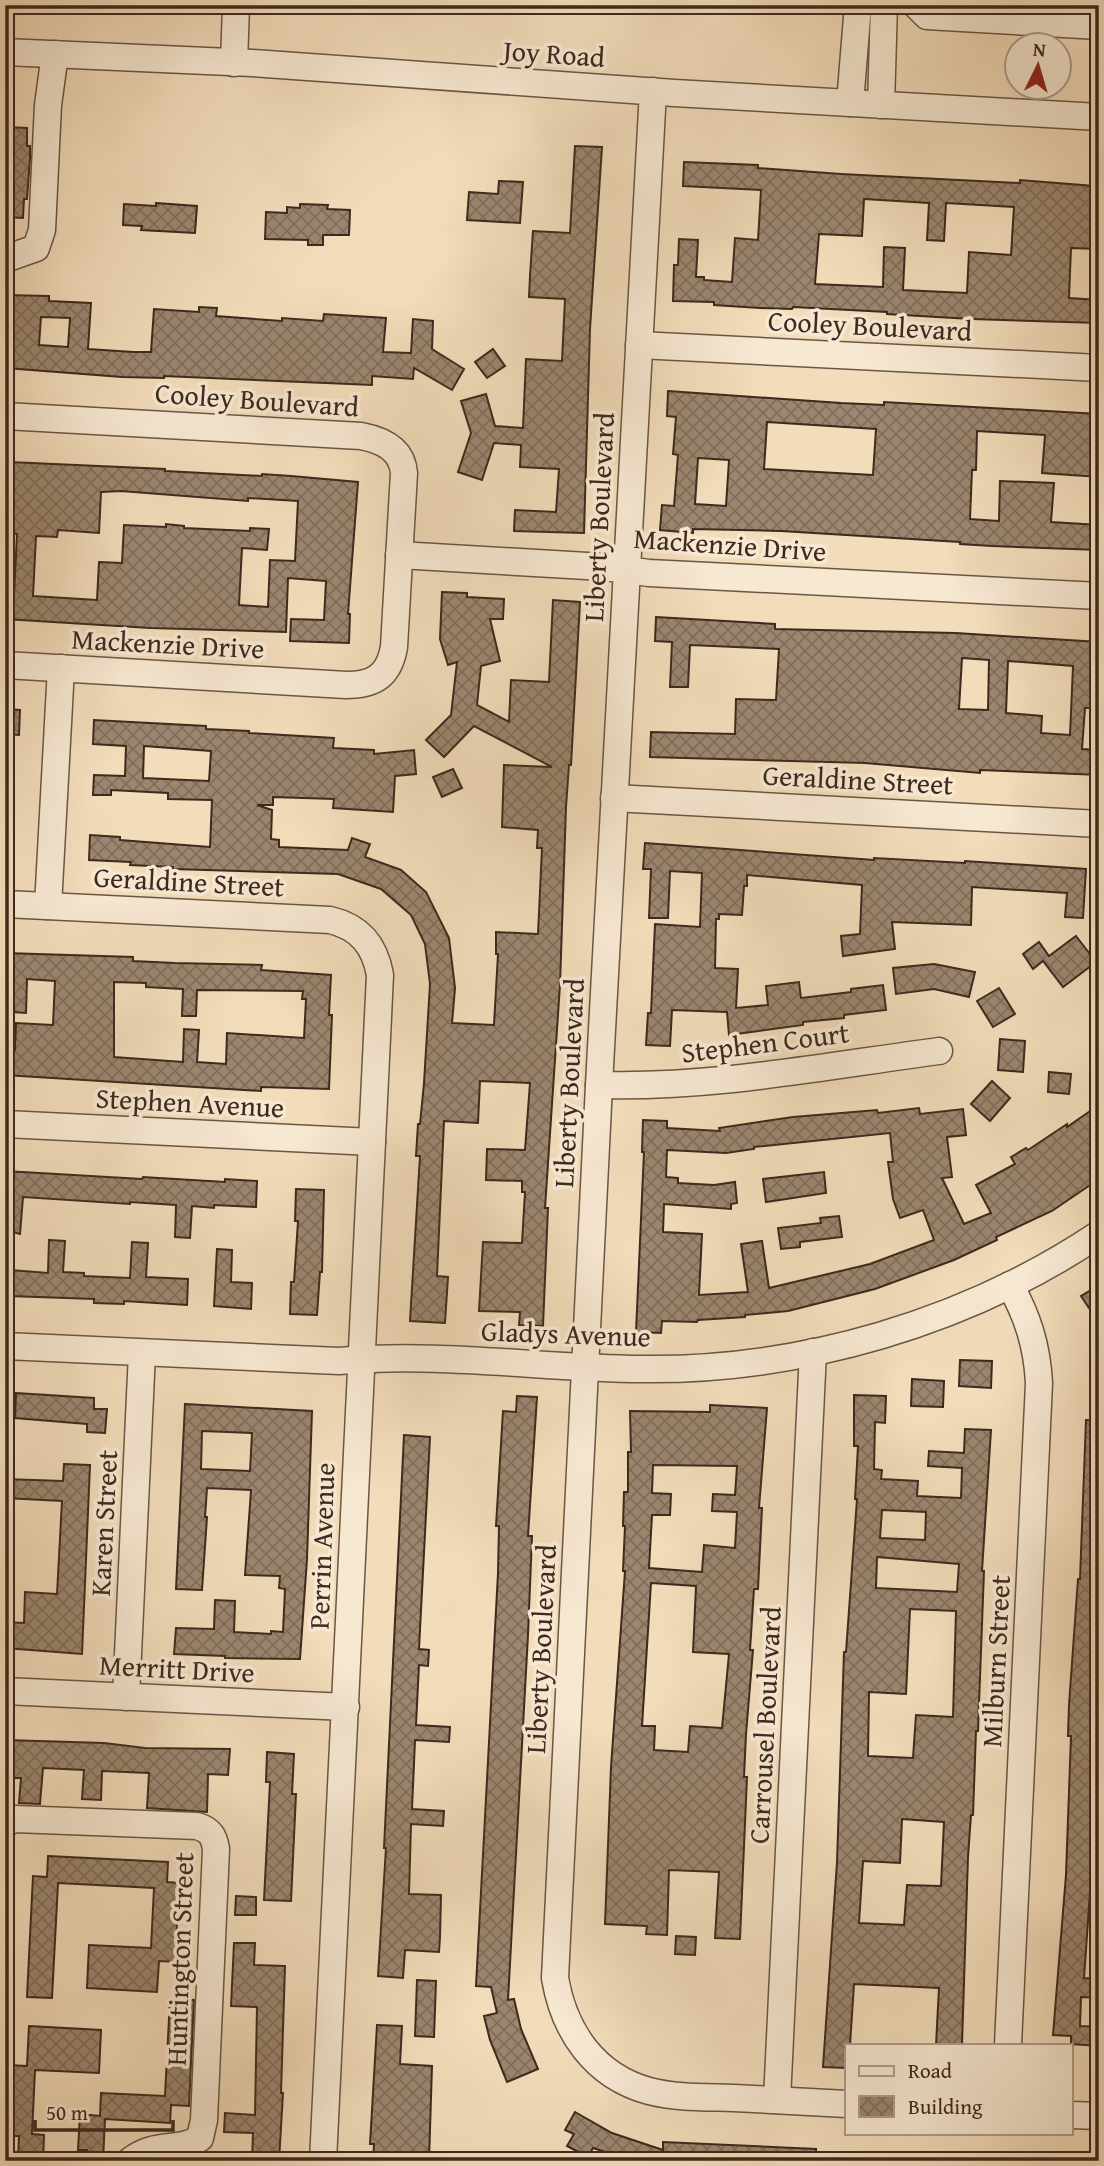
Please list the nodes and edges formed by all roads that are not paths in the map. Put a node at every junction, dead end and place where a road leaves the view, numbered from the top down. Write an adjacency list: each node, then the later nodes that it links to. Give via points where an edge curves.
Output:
1 (236, 5): 8 (street)
2 (858, 5): 10 (street)
3 (884, 5): 11 (street)
4 (916, 5): 5 (street, via 927,16)
5 (1099, 26)
6 (5, 52): 7 (street, Joy Road)
7 (54, 54): 8 (street, Joy Road); 13 (street, via 42,230 36,248)
8 (234, 62): 9 (street, Joy Road)
9 (653, 91): 10 (street, Joy Road); 14 (street, Liberty Boulevard)
10 (850, 103): 11 (street, Joy Road)
11 (881, 105): 12 (street, Joy Road)
12 (1099, 117)
13 (5, 259)
14 (639, 345): 15 (street, Cooley Boulevard); 18 (street, Liberty Boulevard)
15 (1099, 368)
16 (5, 416): 17 (street, Cooley Boulevard, via 361,436 385,443 403,463)
17 (399, 555): 18 (street, Mackenzie Drive); 21 (street, Mackenzie Drive, via 392,656 383,673 371,682 346,685)
18 (626, 569): 19 (street, Mackenzie Drive); 22 (street, Liberty Boulevard)
19 (1099, 596)
20 (5, 665): 21 (street, Mackenzie Drive)
21 (61, 668): 25 (street)
22 (614, 798): 23 (street, Geraldine Street); 28 (street, Liberty Boulevard)
23 (1099, 824)
24 (5, 904): 25 (street, Geraldine Street)
25 (48, 906): 26 (street, Geraldine Street, via 318,918 342,923)
26 (364, 938): 30 (street, Perrin Avenue, via 380,975)
27 (939, 1051): 28 (street, Stephen Court, via 698,1083)
28 (599, 1085): 37 (street, Liberty Boulevard)
29 (5, 1124): 30 (street, Stephen Avenue)
30 (372, 1142): 36 (street, Perrin Avenue)
31 (1099, 1234): 32 (street, Gladys Avenue)
32 (1010, 1285): 34 (street, Gladys Avenue, via 909,1326); 42 (street, Milburn Street, via 1032,1333 1040,1383)
33 (5, 1346): 35 (street, Gladys Avenue)
34 (813, 1352): 37 (street, Gladys Avenue, via 706,1368); 43 (street, Carrousel Boulevard)
35 (142, 1353): 36 (street, Gladys Avenue); 39 (street, Karen Street)
36 (360, 1360): 37 (street, Gladys Avenue, via 384,1357); 40 (street, Perrin Avenue)
37 (586, 1367): 43 (street, Liberty Boulevard, via 554,1962 563,2014 600,2065 628,2083 658,2093)
38 (5, 1691): 39 (street, Merritt Drive)
39 (126, 1697): 40 (street, Merritt Drive)
40 (346, 1707): 48 (street, Perrin Avenue)
41 (5, 1823): 47 (street, Huntington Street, via 15,1819 197,1826 215,1839 200,2138 191,2144 142,2152)
42 (1008, 2044)
43 (777, 2100): 44 (street, Liberty Boulevard)
44 (845, 2104)
45 (1072, 2115): 46 (street)
46 (1099, 2116)
47 (130, 2161)
48 (323, 2161)

